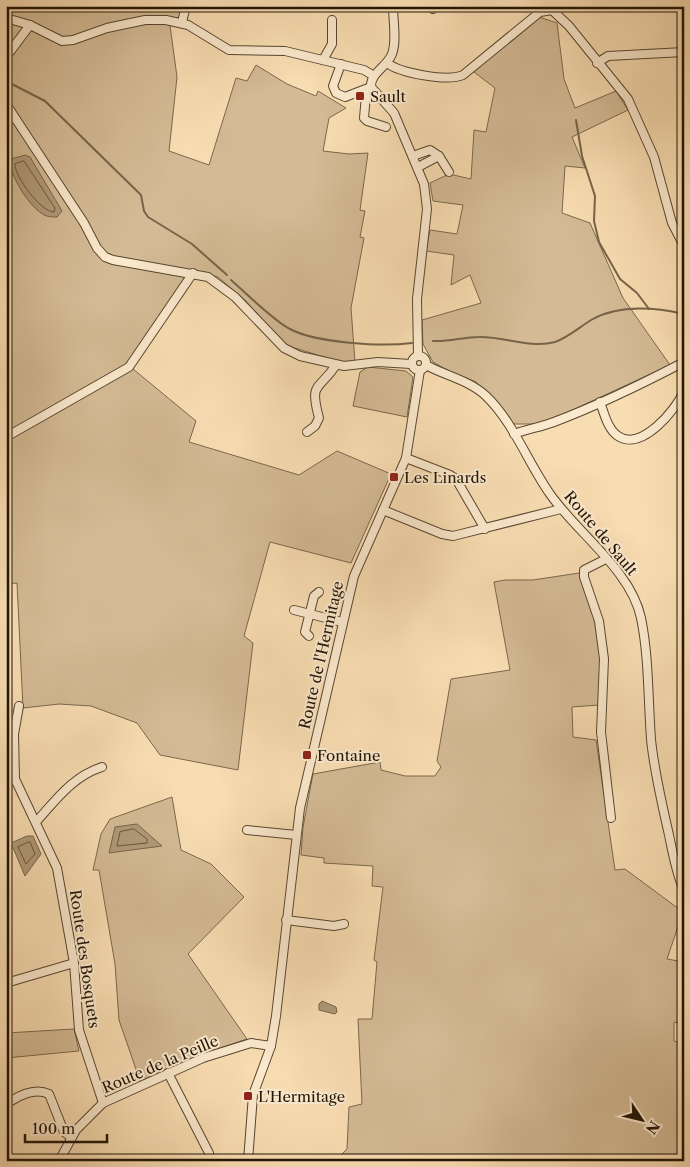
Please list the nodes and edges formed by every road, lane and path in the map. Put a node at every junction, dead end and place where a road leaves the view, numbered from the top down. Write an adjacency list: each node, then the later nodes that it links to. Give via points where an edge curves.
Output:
1 (186, 6): 6 (street)
2 (393, 6): 11 (street, via 393,52)
3 (553, 8): 11 (street, via 540,12 456,78 398,69); 12 (street)
4 (6, 18): 7 (street)
5 (332, 20): 10 (street, via 332,44)
6 (182, 22): 7 (street, via 145,20 73,40 62,40); 10 (street, via 229,50 285,51)
7 (30, 25): 9 (street)
8 (684, 52): 12 (street, via 608,56)
9 (6, 57)
10 (323, 60): 13 (street)
11 (387, 62): 14 (street)
12 (597, 63): 22 (street, via 628,99 654,157 672,223)
13 (341, 64): 14 (street); 15 (street, via 333,86 336,93 345,97)
14 (374, 76): 15 (street)
15 (368, 88): 17 (street, via 364,118); 18 (street, via 391,109)
16 (6, 104): 23 (street, via 105,257)
17 (386, 127)
18 (413, 156): 19 (street, via 430,150); 20 (street)
19 (439, 156): 20 (street); 21 (street)
20 (418, 167): 24 (street, via 427,209 418,290)
21 (449, 172)
22 (684, 246)
23 (193, 273): 26 (street, via 208,277 228,291 284,348 300,356); 33 (street, via 129,366)
24 (418, 355): 27 (street); 28 (street, via 424,358)
25 (683, 363): 30 (street)
26 (336, 364): 27 (street); 31 (street, via 315,389 314,400 320,418)
27 (411, 364): 28 (street, via 415,369)
28 (423, 368): 32 (street, Route de Sault, via 476,388 501,414); 34 (street, Route de l'Hermitage)
29 (684, 391): 30 (street, via 680,400 651,432 626,441 616,436)
30 (600, 402): 32 (street)
31 (308, 432)
32 (514, 434): 35 (street, Route de Sault, via 536,474)
33 (6, 437)
34 (406, 458): 36 (street, Route de l'Hermitage); 37 (street, via 456,479)
35 (561, 509): 37 (street); 38 (street, Route de Sault)
36 (383, 510): 37 (street, via 447,535); 42 (street, Route de l'Hermitage, via 354,576)
37 (485, 528)
38 (606, 560): 46 (street, via 584,570 600,621 604,659 601,732); 50 (street, Route de Sault, via 633,595 641,617 652,741 666,825)
39 (319, 592): 41 (street, via 314,596)
40 (294, 610): 41 (street)
41 (309, 614): 42 (street); 43 (street, via 305,632)
42 (342, 622): 49 (street, Route de l'Hermitage)
43 (308, 636)
44 (20, 706): 47 (street, Route des Bosquets, via 14,734 13,771)
45 (102, 767): 47 (street, via 89,771 76,781)
46 (612, 818)
47 (36, 822): 53 (street, Route des Bosquets, via 57,868)
48 (247, 830): 49 (street)
49 (296, 835): 51 (street, Route de l'Hermitage)
50 (684, 890)
51 (286, 920): 52 (street, via 334,926); 55 (street, Route de l'Hermitage)
52 (344, 924)
53 (74, 963): 54 (street); 58 (street, Route des Bosquets, via 79,1030)
54 (6, 983)
55 (271, 1046): 56 (street, Route de la Peille, via 251,1043); 62 (street, Route de l'Hermitage, via 253,1095)
56 (168, 1073): 58 (street, Route de la Peille); 60 (street)
57 (12, 1101): 59 (street, via 23,1093 49,1094 64,1132)
58 (103, 1103): 59 (street, Route de la Peille, via 86,1117)
59 (71, 1138): 61 (street, Route de la Peille)
60 (209, 1153)
61 (59, 1161)
62 (248, 1161)

